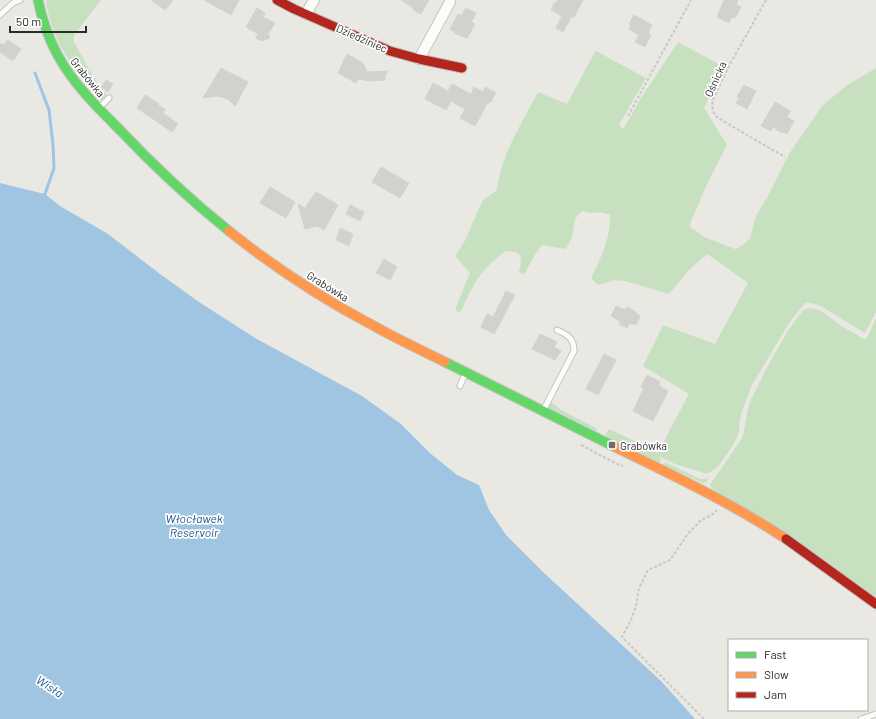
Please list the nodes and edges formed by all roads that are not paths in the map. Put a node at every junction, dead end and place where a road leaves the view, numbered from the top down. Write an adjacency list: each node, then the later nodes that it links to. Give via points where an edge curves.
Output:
1 (20, 0): 7 (lane)
2 (38, 0): 11 (street, Grabówka, via 46,32 56,54)
3 (276, 0): 6 (street, Dziedziniec)
4 (314, 0): 6 (street)
5 (450, 2): 8 (street)
6 (306, 14): 8 (street, Dziedziniec, via 390,51)
7 (0, 15)
8 (419, 59): 9 (street, Dziedziniec)
9 (462, 68)
10 (109, 98): 11 (lane)
11 (98, 108): 13 (street, Grabówka, via 158,171 251,249 337,306)
12 (557, 330): 15 (lane, via 571,339 574,351)
13 (465, 373): 14 (lane); 15 (street, Grabówka)
14 (460, 386)
15 (543, 412): 16 (street, Grabówka, via 722,500 763,524)
16 (876, 604)
17 (876, 714): 18 (lane)
18 (861, 719)

